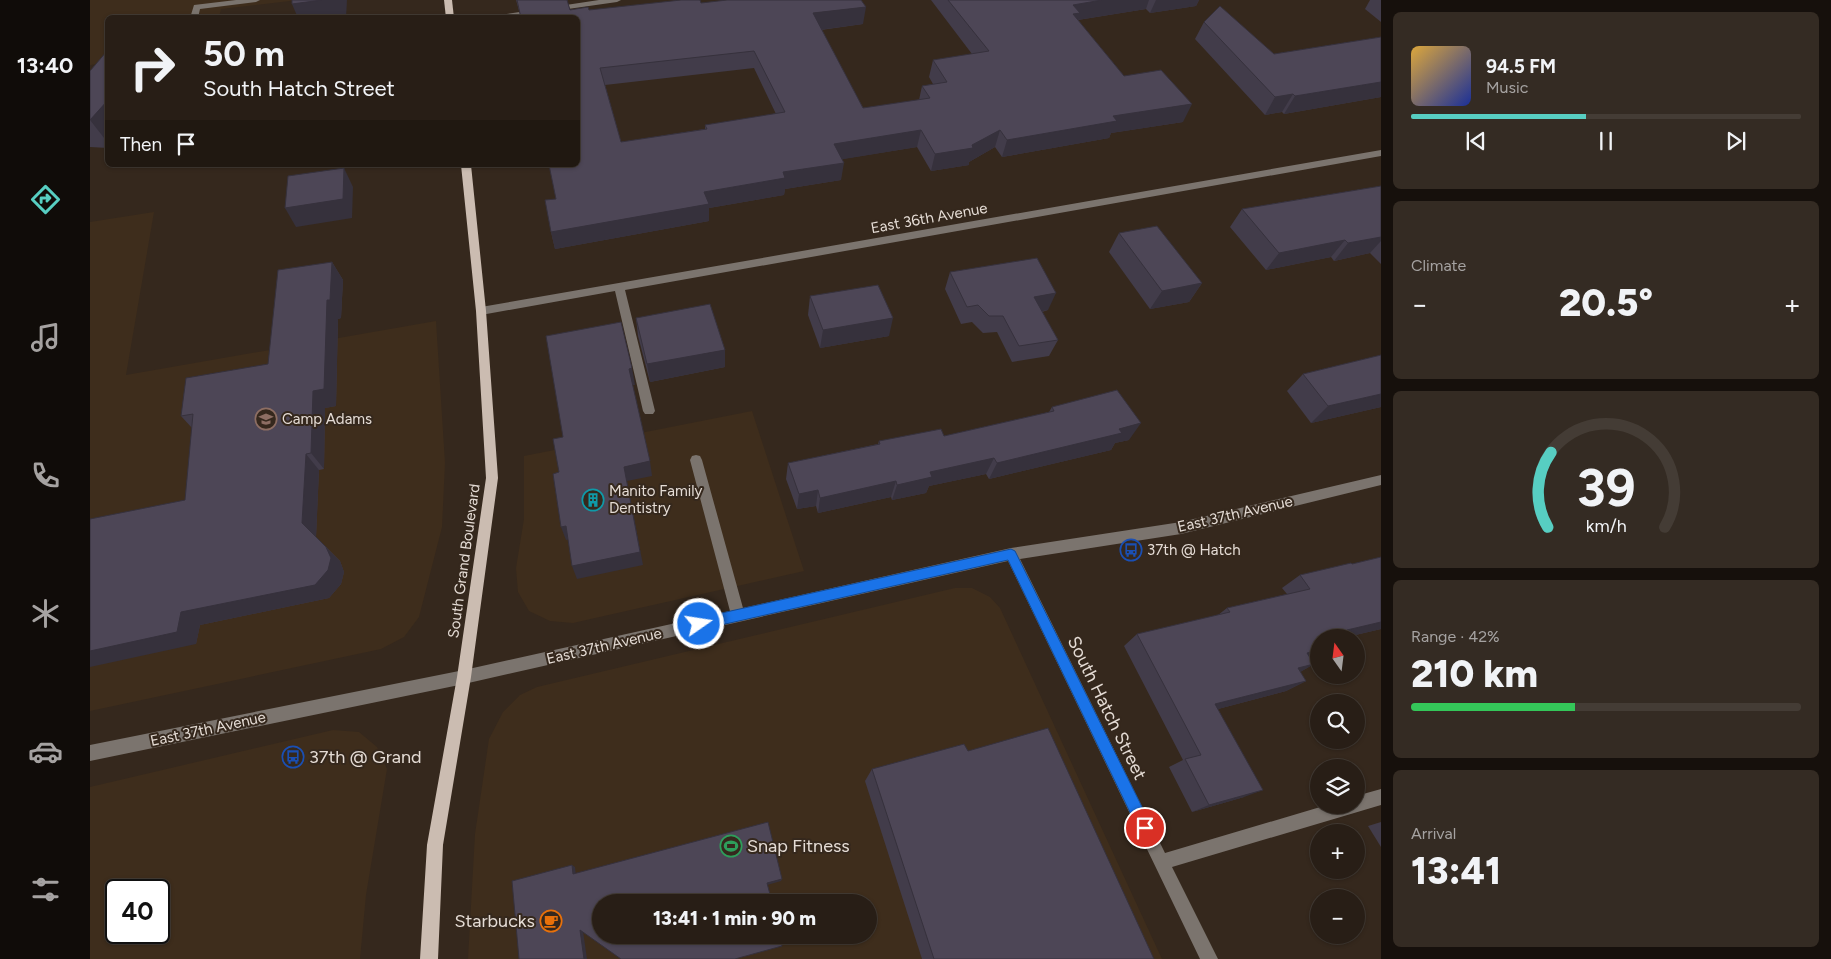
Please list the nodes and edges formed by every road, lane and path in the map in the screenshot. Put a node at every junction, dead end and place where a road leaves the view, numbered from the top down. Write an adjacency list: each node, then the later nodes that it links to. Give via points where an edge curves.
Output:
1 (256, 0): 4 (street, via 197,7)
2 (448, 0): 5 (main road)
3 (617, 0): 6 (street)
4 (195, 15)
5 (450, 15)
6 (506, 15)
7 (1381, 153): 9 (street, East 36th Avenue)
8 (466, 167): 10 (main road, South Grand Boulevard)
9 (619, 287): 10 (street, East 36th Avenue); 11 (street)
10 (482, 311): 16 (main road, South Grand Boulevard, via 492,478)
11 (649, 411)
12 (696, 460): 15 (street)
13 (1381, 480): 14 (street, East 37th Avenue, via 1181,528)
14 (1011, 554): 15 (street, East 37th Avenue); 21 (street, South Hatch Street)
15 (738, 616): 16 (street, East 37th Avenue)
16 (464, 677): 17 (street, East 37th Avenue); 22 (main road, South Grand Boulevard, via 434,845)
17 (90, 753)
18 (1381, 797): 19 (street)
19 (1365, 802)
20 (1324, 814): 21 (street)
21 (1161, 862): 23 (street, South Hatch Street)
22 (429, 959)
23 (1209, 959)

